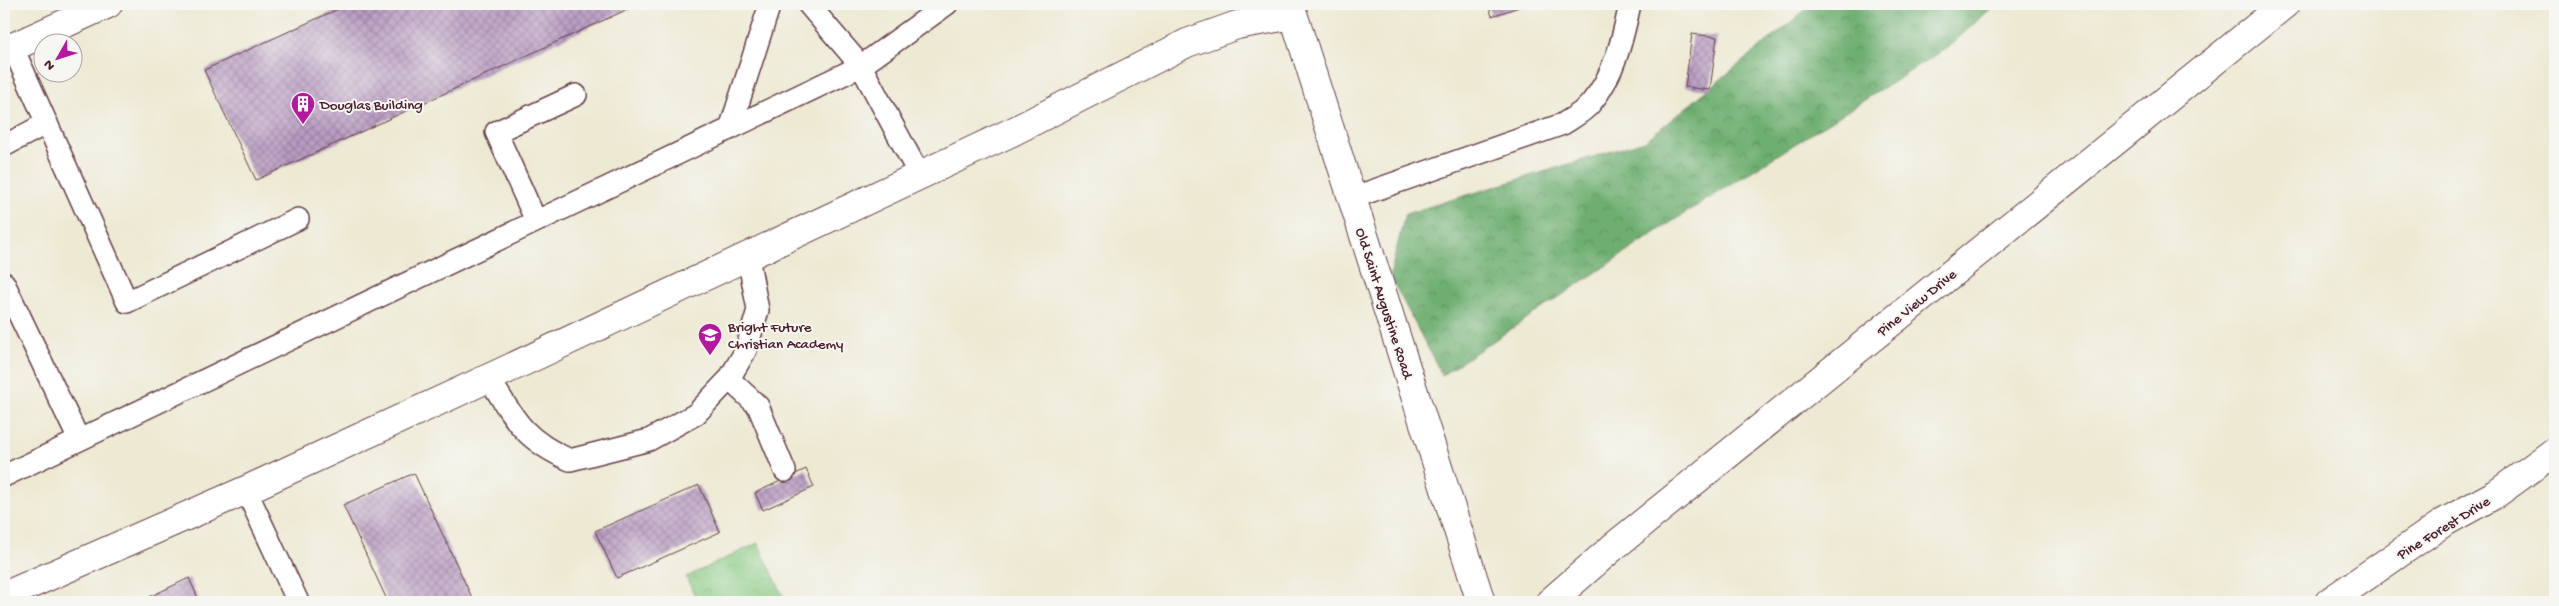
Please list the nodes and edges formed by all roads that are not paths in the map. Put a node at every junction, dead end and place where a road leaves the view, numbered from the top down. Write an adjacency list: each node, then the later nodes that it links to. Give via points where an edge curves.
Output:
1 (108, 4): 8 (street)
2 (770, 4): 13 (lane)
3 (808, 4): 10 (lane)
4 (947, 4): 10 (lane)
5 (1630, 4): 16 (lane, via 1624,34 1607,80 1590,105 1563,124)
6 (2285, 4): 31 (street, Pine View Drive, via 1612,548)
7 (1292, 9): 15 (street, via 1187,43); 16 (street, Old Saint Augustine Road)
8 (78, 10): 9 (street)
9 (8, 49): 12 (lane)
10 (861, 66): 13 (lane); 15 (lane)
11 (576, 95): 18 (lane, via 496,132)
12 (47, 123): 14 (lane); 17 (lane, via 127,302)
13 (730, 129): 18 (lane)
14 (4, 146)
15 (920, 176): 19 (street)
16 (1352, 198): 30 (street, Old Saint Augustine Road)
17 (298, 219)
18 (536, 221): 23 (lane)
19 (748, 256): 21 (street); 22 (lane, via 758,310 746,350)
20 (4, 283): 23 (lane)
21 (489, 378): 22 (lane, via 509,412 532,439 570,460 649,440 696,414); 27 (street)
22 (729, 379): 25 (lane, via 758,406)
23 (79, 440): 26 (lane)
24 (2555, 451): 32 (street, Pine Forest Drive, via 2496,494 2443,523)
25 (785, 471)
26 (4, 476)
27 (246, 490): 28 (street); 29 (lane)
28 (4, 596)
29 (298, 602)
30 (1480, 602)
31 (1550, 602)
32 (2329, 602)

